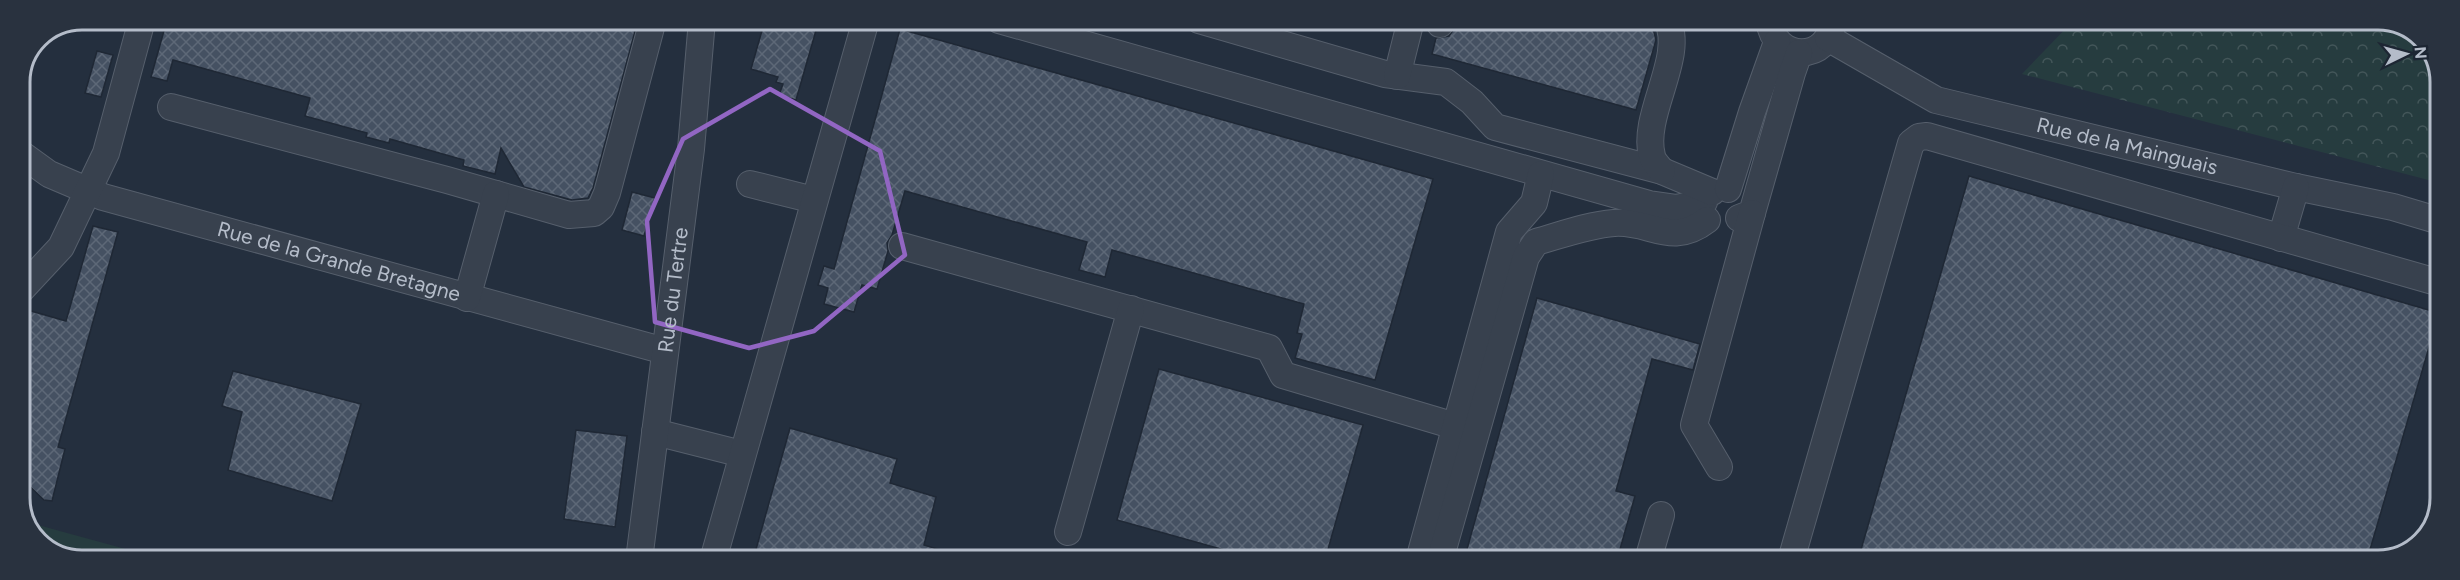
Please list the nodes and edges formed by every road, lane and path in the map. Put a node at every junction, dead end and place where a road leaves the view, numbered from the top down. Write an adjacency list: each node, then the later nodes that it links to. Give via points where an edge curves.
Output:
1 (139, 30): 19 (street, via 106,153)
2 (650, 30): 20 (street, via 602,207 594,213 569,215)
3 (701, 30): 31 (street, Rue du Tertre)
4 (863, 30): 21 (street)
5 (1034, 30): 16 (street)
6 (1233, 30): 12 (street)
7 (1408, 30): 12 (street)
8 (1669, 30): 15 (street, via 1672,44 1650,140 1652,157)
9 (1830, 30): 11 (street, Rue de la Mainguais, via 1821,46 1811,51)
10 (1832, 30): 18 (street, Rue de la Mainguais, via 1936,100)
11 (1782, 38): 22 (street); 23 (street, via 1792,73)
12 (1397, 76): 15 (street, via 1446,82 1495,127)
13 (171, 107): 20 (street)
14 (30, 160): 19 (street, Rue de la Grande Bretagne, via 49,174)
15 (1662, 171): 22 (street)
16 (1541, 174): 22 (street, via 1663,207); 32 (street, via 1534,202 1509,232)
17 (750, 184): 21 (street)
18 (2296, 187): 24 (street, Rue de la Mainguais); 25 (street)
19 (88, 191): 27 (street, via 61,247); 29 (street, Rue de la Grande Bretagne)
20 (496, 194): 29 (street)
21 (814, 200): 34 (street)
22 (1713, 201): 23 (street, via 1740,199); 41 (street, via 1695,229 1683,233 1613,223 1536,242 1526,257)
23 (1745, 216): 35 (street, via 1694,425)
24 (2430, 218)
25 (2280, 238): 28 (street); 43 (street, via 1927,136 1919,137 1911,143)
26 (902, 246): 30 (street)
27 (30, 280)
28 (2430, 280)
29 (467, 298): 31 (street, Rue de la Grande Bretagne)
30 (1131, 309): 32 (street, via 1269,348 1283,375); 37 (street)
31 (665, 351): 33 (street, Rue du Tertre)
32 (1455, 426): 40 (street)
33 (655, 432): 34 (street); 38 (street, Rue du Tertre)
34 (742, 454): 39 (street)
35 (1719, 467)
36 (1661, 515): 42 (street)
37 (1068, 532)
38 (640, 550)
39 (716, 550)
40 (1422, 550)
41 (1443, 550)
42 (1651, 550)
43 (1794, 550)

